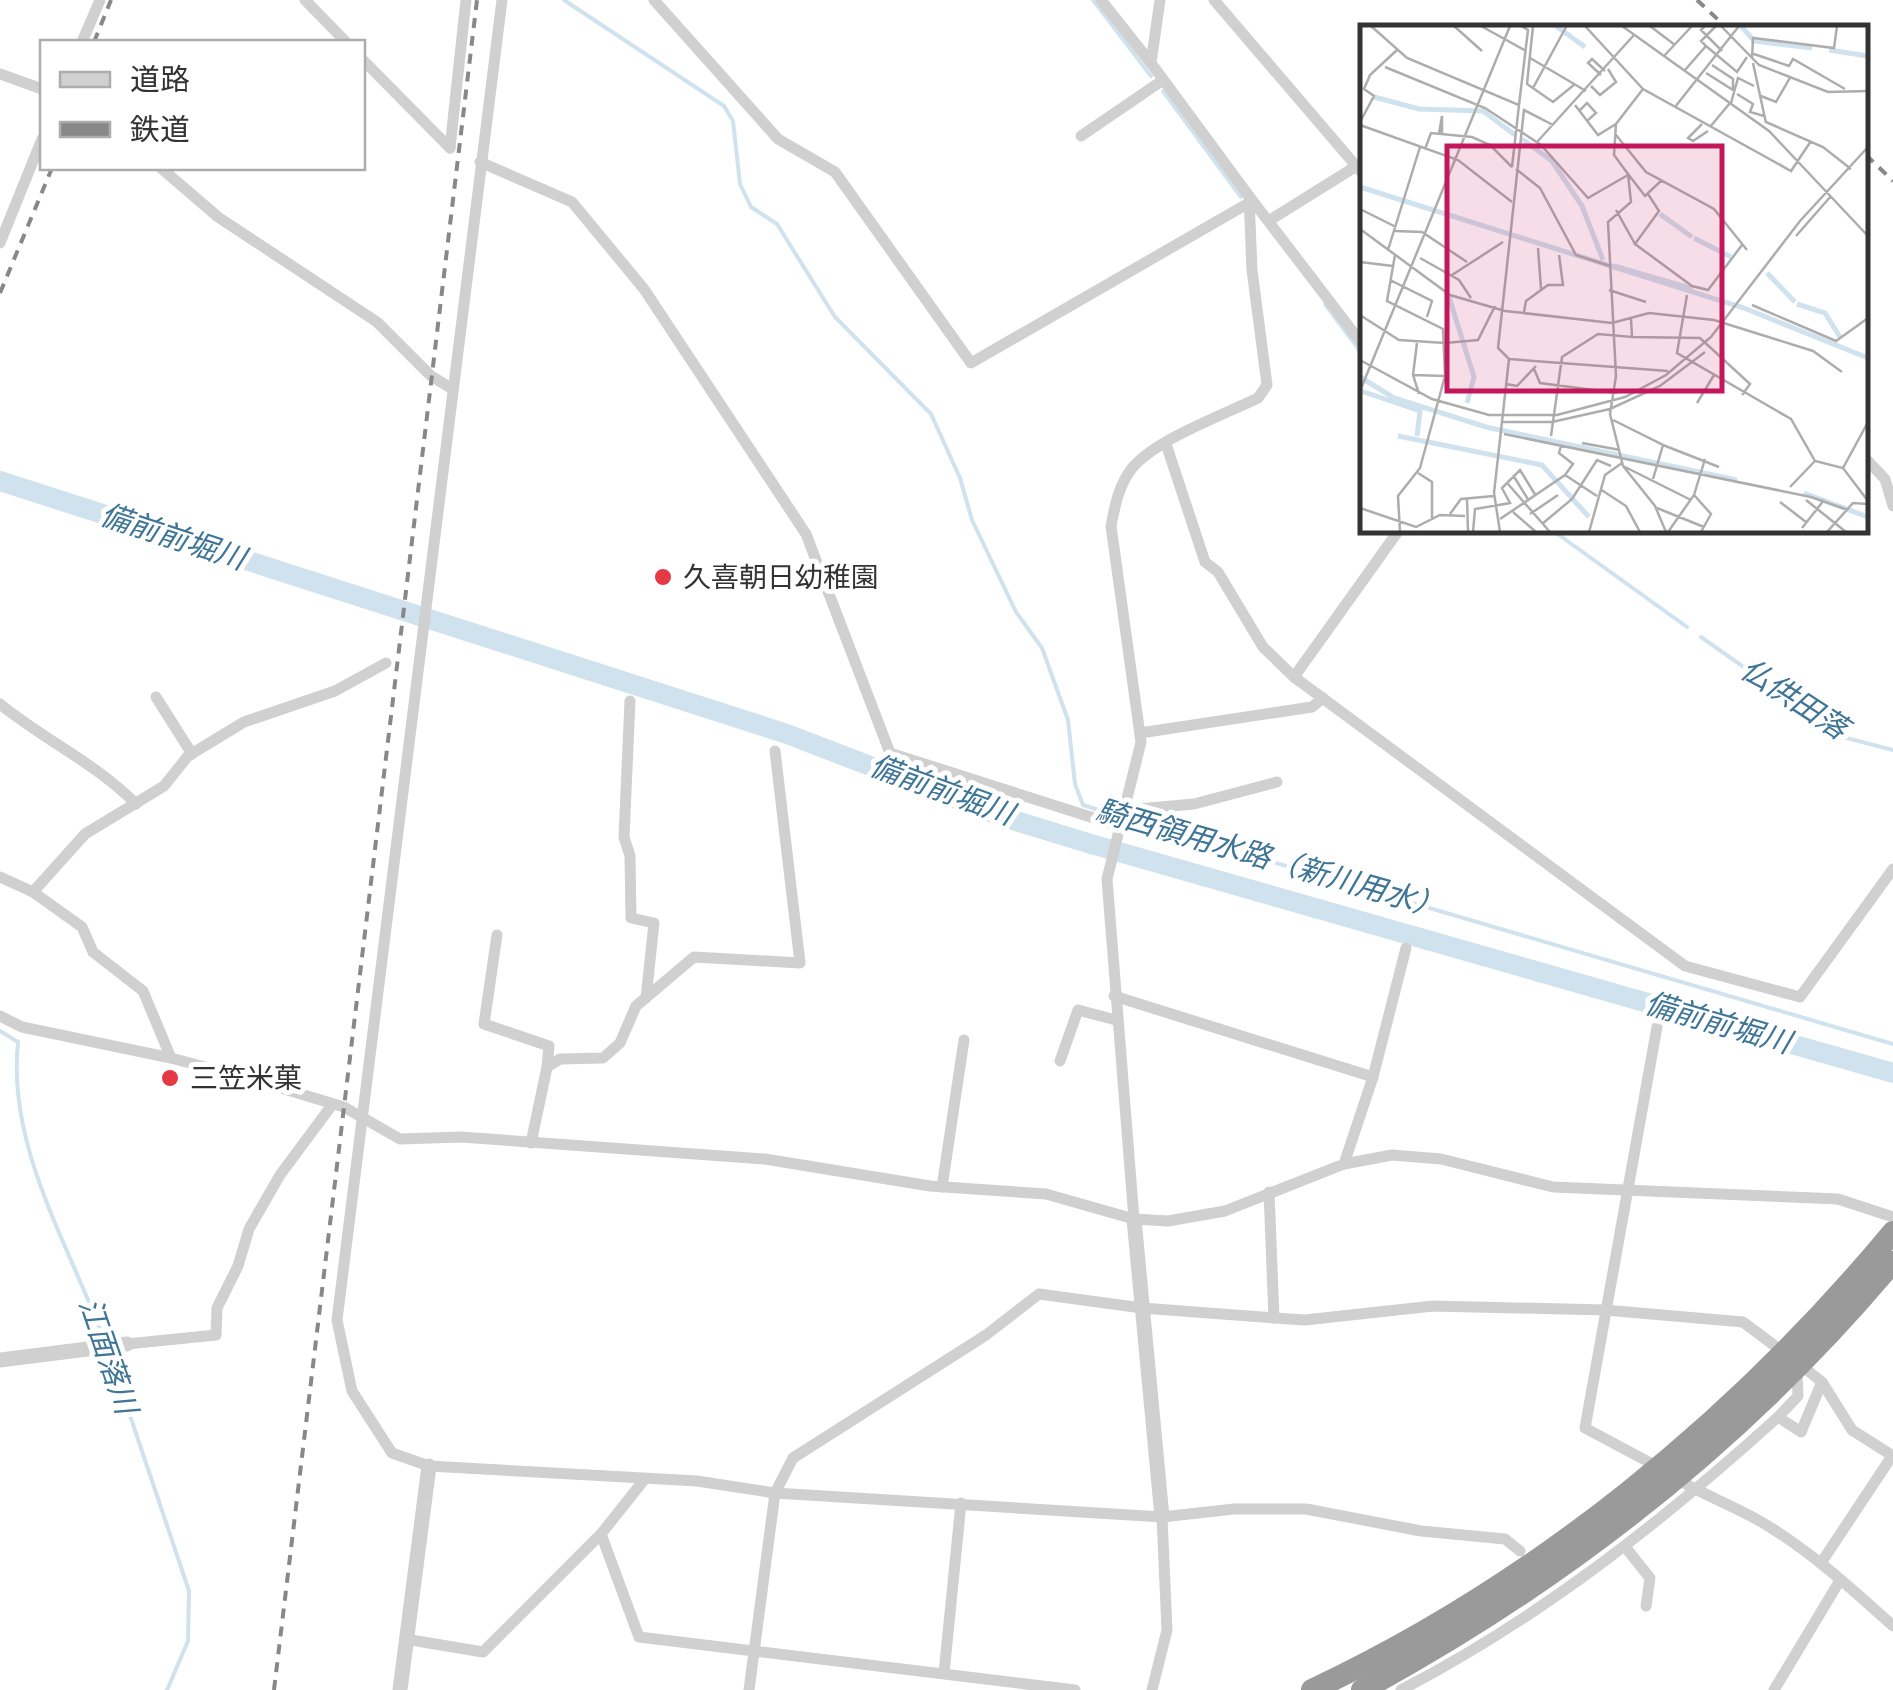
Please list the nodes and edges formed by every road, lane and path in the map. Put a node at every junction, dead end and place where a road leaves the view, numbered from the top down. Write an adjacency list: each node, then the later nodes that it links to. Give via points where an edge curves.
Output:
1 (100, 0): 9 (street)
2 (305, 0): 10 (street)
3 (466, 0): 11 (street, via 450,148)
4 (502, 0): 18 (street)
5 (654, 0): 21 (street, via 778,138 835,172 971,363)
6 (1102, 0): 12 (street)
7 (1160, 0): 12 (street)
8 (1214, 0): 20 (street)
9 (83, 40)
10 (344, 40)
11 (365, 62)
12 (1152, 63): 14 (street)
13 (0, 74): 15 (street)
14 (1163, 80): 16 (street); 21 (street)
15 (40, 89)
16 (1081, 136)
17 (40, 145): 23 (street)
18 (480, 162): 25 (street); 42 (street, via 572,202 644,289 806,534 890,753)
19 (162, 170): 25 (street, via 218,218 377,322)
20 (1359, 171): 22 (street)
21 (1248, 200): 22 (street); 26 (street, via 1265,393)
22 (1270, 220): 24 (street)
23 (0, 243)
24 (1360, 340)
25 (451, 388): 59 (street)
26 (1166, 444): 31 (street, via 1206,562 1262,647); 36 (street, via 1134,467 1117,496 1111,526)
27 (1868, 461): 28 (street, via 1885,479)
28 (1893, 506)
29 (1398, 532): 31 (street)
30 (386, 662): 38 (street, via 335,691 244,722)
31 (1294, 677): 33 (street)
32 (156, 697): 38 (street)
33 (1323, 698): 36 (street, via 1312,707); 43 (street, via 1686,966 1800,996)
34 (630, 701): 49 (street, via 624,837 631,918 654,923)
35 (0, 704): 40 (street, via 111,778)
36 (1140, 733): 41 (street)
37 (775, 751): 49 (street, via 800,963 694,957)
38 (192, 754): 40 (street, via 164,786)
39 (1277, 782): 41 (street, via 1194,804)
40 (136, 804): 45 (street, via 85,834)
41 (1126, 810): 42 (street)
42 (1122, 827): 48 (street, via 1110,863)
43 (1893, 869)
44 (0, 876): 45 (street)
45 (33, 892): 54 (street, via 82,927 93,952 143,990)
46 (497, 935): 56 (street, via 484,1024 549,1046)
47 (1406, 948): 57 (street)
48 (1114, 996): 51 (street); 57 (street)
49 (646, 998): 56 (street, via 603,1058 560,1059)
50 (0, 1016): 54 (street, via 22,1027)
51 (1116, 1020): 55 (street, via 1078,1010); 66 (street)
52 (1657, 1026): 64 (street)
53 (964, 1040): 62 (street)
54 (171, 1058): 58 (street)
55 (1060, 1061)
56 (547, 1066): 60 (street)
57 (1373, 1077): 61 (street)
58 (332, 1105): 59 (street); 72 (street, via 249,1229 217,1308 216,1335)
59 (360, 1117): 60 (street, via 400,1139); 78 (street, via 337,1320 352,1391 392,1453)
60 (530, 1142): 62 (street, via 765,1159)
61 (1344, 1164): 63 (street); 64 (street, via 1392,1155 1553,1187)
62 (942, 1187): 66 (street, via 1046,1194)
63 (1269, 1192): 66 (street, via 1225,1211 1168,1221); 71 (street)
64 (1626, 1192): 65 (street, via 1838,1199); 70 (street)
65 (1893, 1217)
66 (1134, 1218): 69 (street)
67 (1893, 1232): 99 (highway, via 1769,1368 1647,1477 1512,1577)
68 (1893, 1262): 100 (highway, via 1784,1383 1646,1504 1524,1595)
69 (1142, 1308): 71 (street); 81 (street, via 1039,1294 792,1458); 83 (street)
70 (1606, 1310): 71 (street, via 1433,1306); 74 (street, via 1743,1322); 80 (street, via 1585,1428)
71 (1274, 1318)
72 (114, 1346): 73 (street)
73 (0, 1360)
74 (1799, 1364): 75 (street); 76 (street, via 1798,1396)
75 (1822, 1382): 76 (street, via 1801,1432); 77 (street, via 1852,1430)
76 (1778, 1418): 80 (street)
77 (1892, 1456): 88 (street)
78 (428, 1466): 79 (street); 92 (street)
79 (644, 1480): 81 (street, via 696,1480); 84 (street)
80 (1696, 1491): 86 (street); 88 (street, via 1758,1520)
81 (775, 1494): 82 (street); 93 (street)
82 (961, 1503): 83 (street); 94 (street)
83 (1162, 1517): 87 (street, via 1306,1509 1505,1539); 98 (street, via 1166,1630)
84 (601, 1534): 92 (street, via 483,1652); 93 (street, via 639,1637)
85 (1546, 1534): 86 (street, via 1552,1542)
86 (1622, 1550): 90 (street, via 1650,1578); 101 (street)
87 (1520, 1551)
88 (1822, 1563): 89 (street)
89 (1839, 1582): 91 (street); 102 (street)
90 (1646, 1606)
91 (1893, 1626)
92 (405, 1639): 95 (street)
93 (753, 1649): 94 (street); 96 (street)
94 (944, 1674): 97 (street)
95 (400, 1690)
96 (749, 1690)
97 (1074, 1690)
98 (1152, 1690)
99 (1312, 1690)
100 (1362, 1690)
101 (1401, 1690)
102 (1774, 1690)

